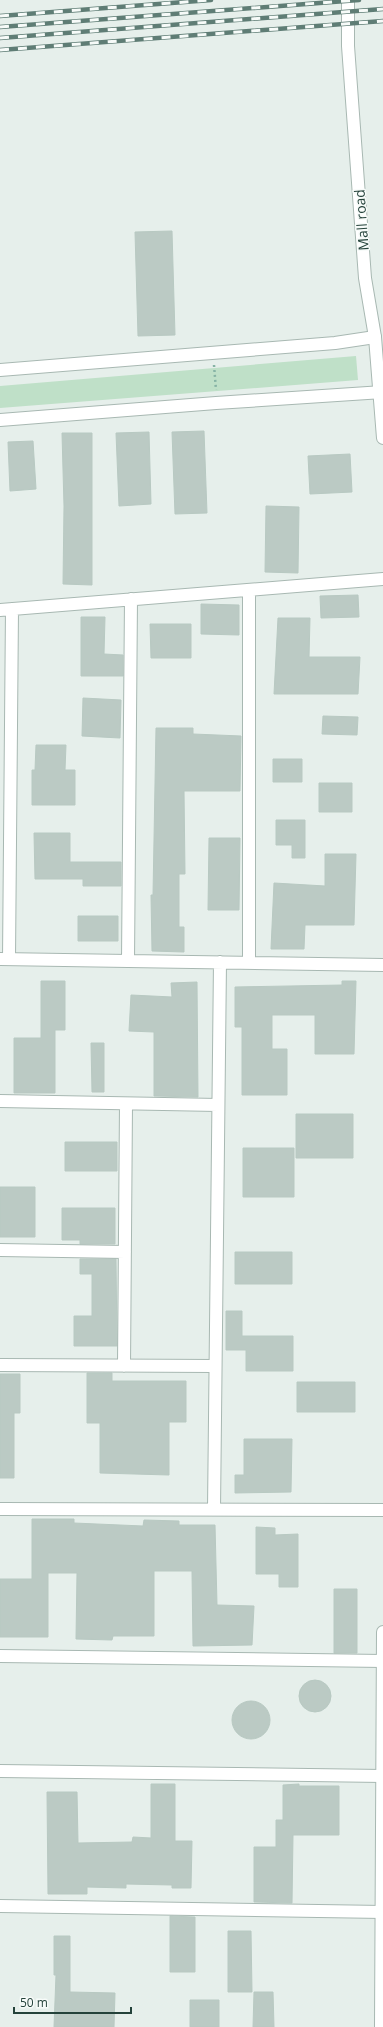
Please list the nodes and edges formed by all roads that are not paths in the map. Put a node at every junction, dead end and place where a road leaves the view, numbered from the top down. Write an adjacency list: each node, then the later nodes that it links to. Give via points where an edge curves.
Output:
1 (348, 0): 2 (street, Mall road, via 348,46 365,278)
2 (375, 337): 3 (street, via 335,343); 4 (street, Mall road)
3 (0, 370)
4 (382, 392): 5 (street); 6 (street, Mall road)
5 (0, 420)
6 (383, 438)
7 (383, 579): 8 (street)
8 (249, 590): 9 (street); 14 (street)
9 (131, 599): 10 (street); 12 (street)
10 (6, 609): 11 (street)
11 (4, 959): 12 (street)
12 (128, 961): 13 (street)
13 (220, 962): 14 (street); 18 (street)
14 (249, 963): 15 (street)
15 (383, 965)
16 (0, 1101): 17 (street)
17 (126, 1104): 18 (street); 20 (street)
18 (218, 1105): 23 (street)
19 (0, 1250): 20 (street)
20 (125, 1252): 22 (street)
21 (0, 1365): 22 (street)
22 (124, 1366): 23 (street)
23 (216, 1366): 25 (street)
24 (0, 1509): 25 (street)
25 (214, 1509): 26 (street)
26 (383, 1510)
27 (383, 1632): 29 (street)
28 (0, 1656): 29 (street)
29 (383, 1661): 31 (street)
30 (0, 1771): 31 (street)
31 (383, 1776): 32 (street)
32 (382, 1840): 34 (street)
33 (0, 1906): 34 (street)
34 (382, 1912): 35 (street)
35 (381, 2027)

